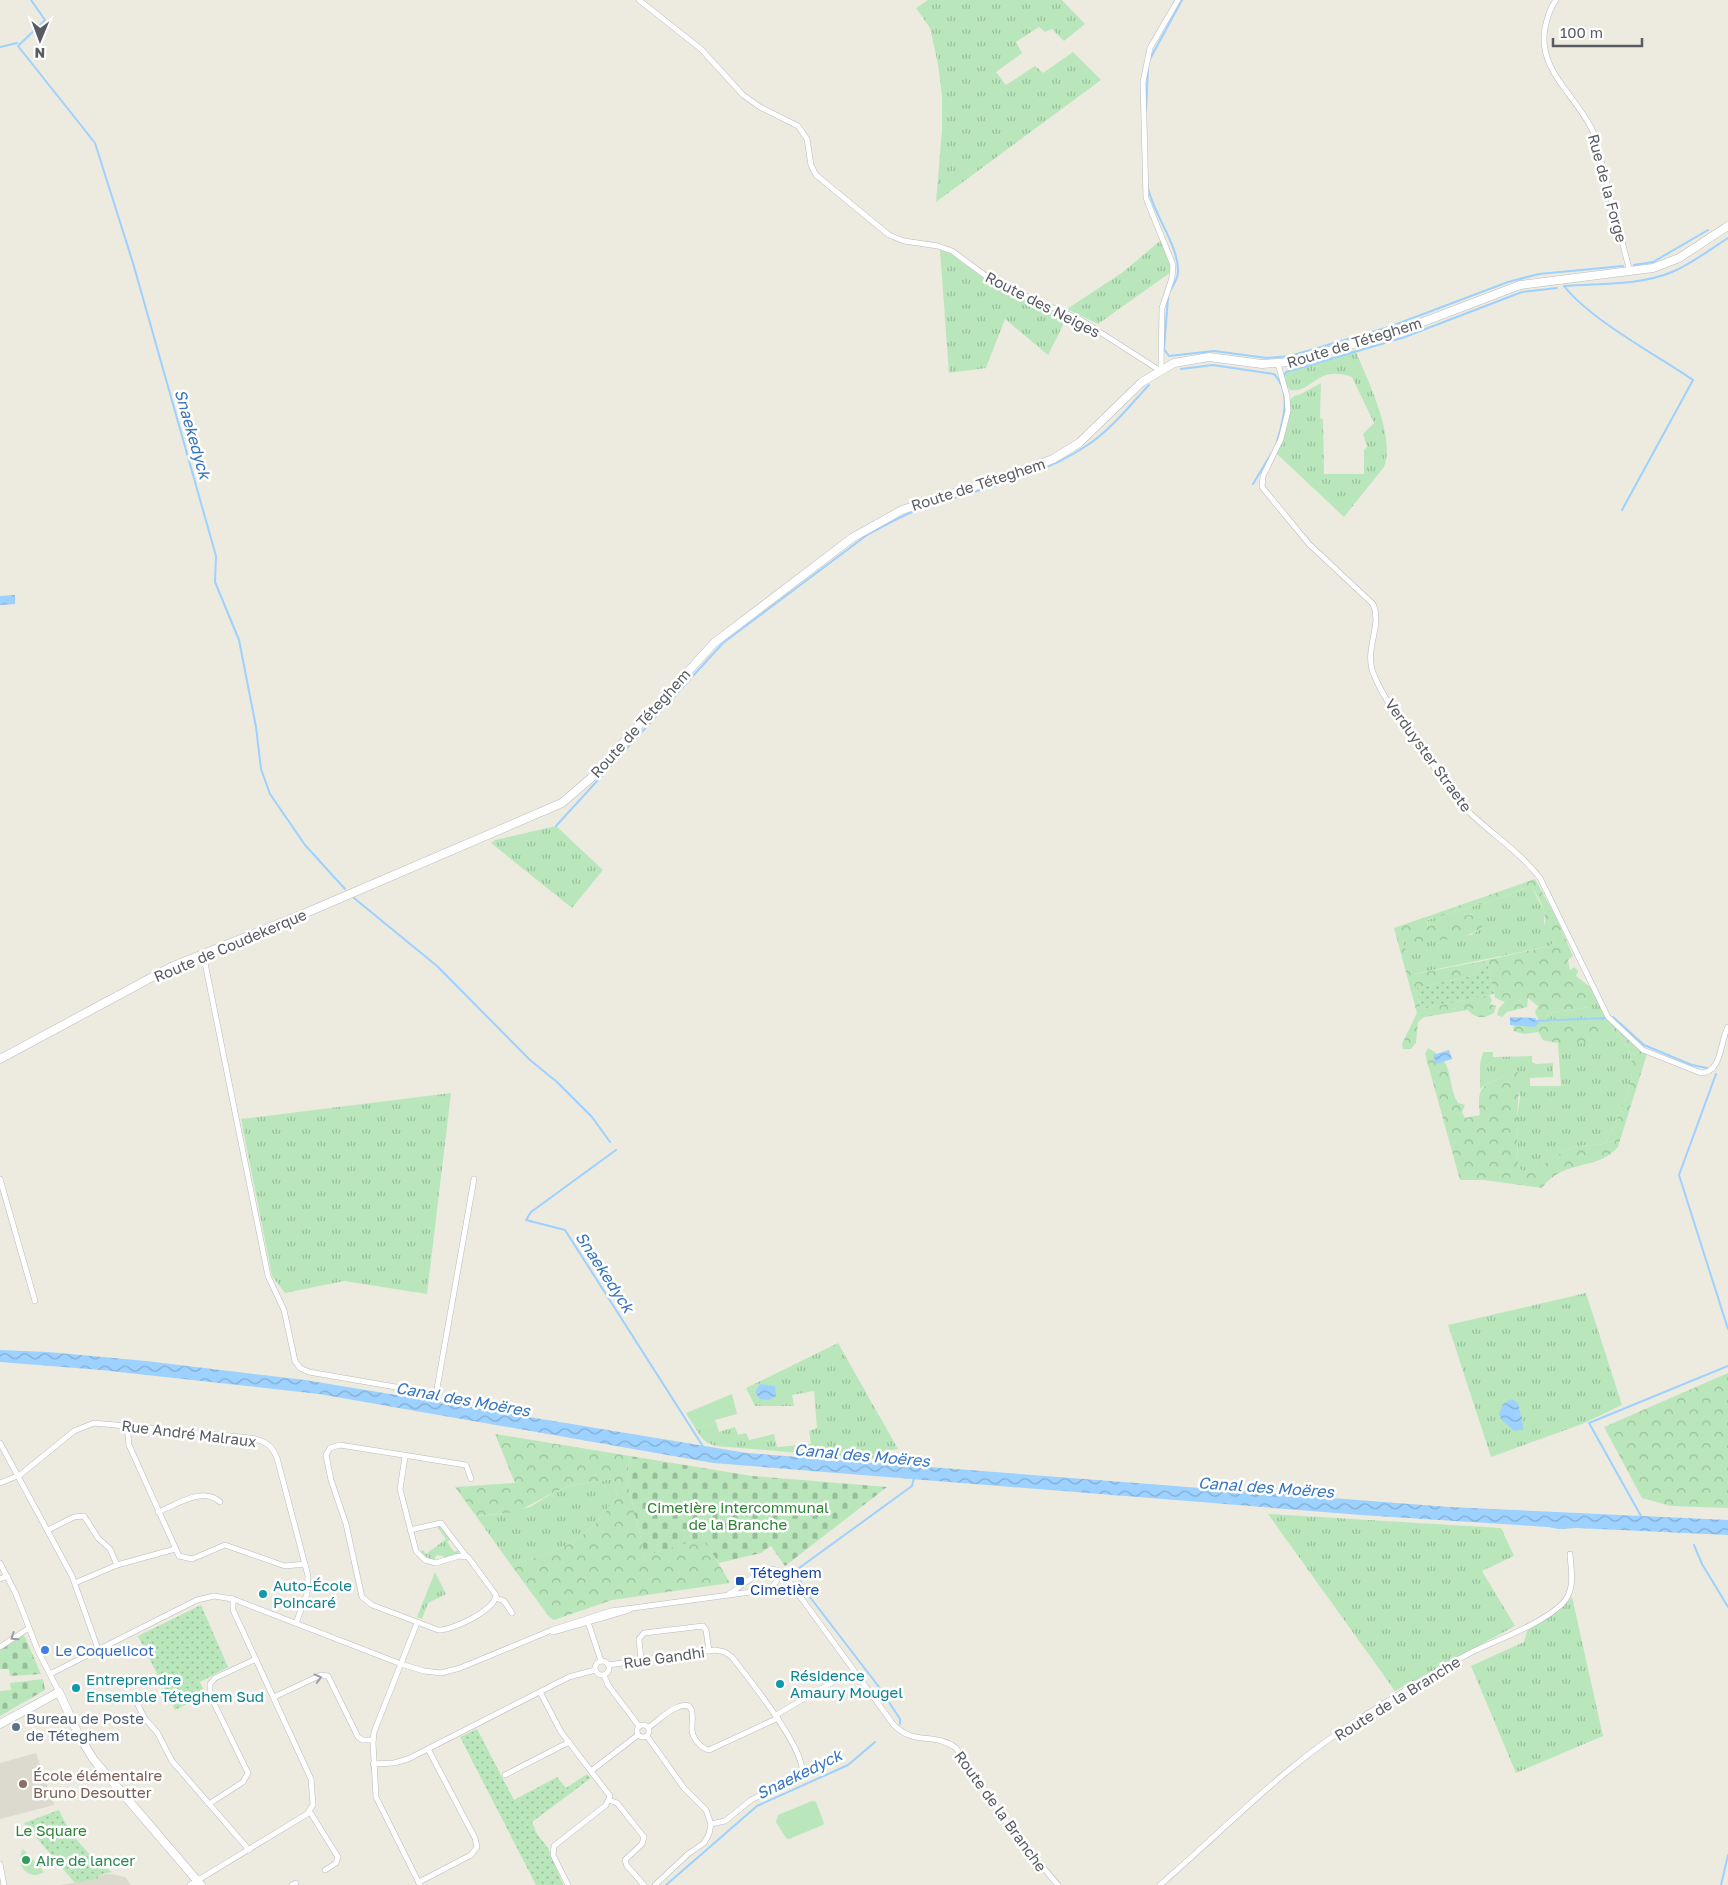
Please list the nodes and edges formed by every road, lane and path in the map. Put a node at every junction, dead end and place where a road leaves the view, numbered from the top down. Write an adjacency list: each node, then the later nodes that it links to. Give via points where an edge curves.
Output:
1 (640, 0): 7 (street, Route des Neiges, via 704,52 743,95 798,126 806,139 816,174 879,228 899,239 952,251 994,282 1081,320)
2 (1178, 0): 7 (street, via 1149,51 1143,82 1146,198 1173,268 1162,308)
3 (1556, 0): 5 (street, Rue de la Forge, via 1546,25 1545,53 1553,72 1586,118 1596,140)
4 (1728, 226): 5 (main road, Route de Téteghem, via 1670,262)
5 (1630, 272): 6 (main road, Route de Téteghem, via 1520,285 1397,332)
6 (1278, 364): 7 (main road, Route de Téteghem, via 1205,357 1184,360); 10 (street, Verduyster Straete, via 1288,411 1281,439 1263,476 1262,487 1309,544 1373,604 1376,618 1371,665 1399,716 1460,802 1540,878 1610,1019 1643,1050 1701,1073 1714,1067)
7 (1160, 370): 8 (main road, Route de Téteghem, via 1139,385 1087,436 1053,459 902,510 852,538 714,643 592,778 570,798)
8 (356, 892): 9 (main road, Route de Coudekerque)
9 (203, 953): 11 (main road, Route de Coudekerque, via 156,974); 13 (street, via 269,1279 284,1310 295,1361 300,1368 306,1372 436,1394)
10 (1728, 1027)
11 (0, 1060)
12 (0, 1179): 14 (street)
13 (474, 1179)
14 (36, 1301)
15 (127, 1425): 18 (street, Rue André Malraux, via 97,1423 80,1428); 22 (street, via 129,1446); 29 (street, Rue André Malraux, via 250,1438 269,1445 277,1458)
16 (0, 1443): 18 (street)
17 (405, 1457): 19 (street, via 463,1464 468,1467); 24 (street, via 400,1489); 43 (street, via 340,1445 330,1448 326,1457 361,1595 369,1604)
18 (18, 1476): 20 (street, Rue André Malraux); 23 (street)
19 (471, 1479)
20 (0, 1483)
21 (220, 1502): 22 (street, via 211,1496 199,1496)
22 (158, 1512): 25 (street)
23 (48, 1530): 30 (street, via 76,1516 84,1516 98,1538 110,1549); 34 (street)
24 (410, 1530): 27 (street, via 441,1523); 27 (street, via 416,1551 426,1561 442,1563)
25 (175, 1549): 29 (street, via 179,1556 188,1560 227,1546 285,1566); 30 (street)
26 (1570, 1554): 88 (street, Route de la Branche, via 1572,1585 1561,1605 1464,1656 1346,1727 1283,1776)
27 (466, 1556): 38 (street, via 495,1592)
28 (0, 1563): 32 (street)
29 (305, 1564): 42 (street, Rue André Malraux, via 308,1589)
30 (117, 1565): 34 (street)
31 (773, 1569): 35 (street, via 777,1580); 36 (street); 37 (street, Route de la Branche, via 783,1573)
32 (7, 1576): 33 (street); 44 (street)
33 (0, 1579)
34 (75, 1583): 46 (street)
35 (771, 1589): 36 (street); 37 (street, via 787,1588)
36 (726, 1595): 41 (street, via 616,1610)
37 (801, 1597): 87 (street, Route de la Branche, via 893,1724 912,1738 944,1741 956,1748 1014,1833)
38 (496, 1598): 40 (street, via 504,1601); 43 (street, via 494,1604 481,1614 445,1630)
39 (232, 1599): 42 (street); 46 (street, via 217,1596 200,1599); 48 (street)
40 (512, 1613)
41 (587, 1620): 50 (street, Rue Gandhi); 51 (street, via 448,1672 427,1672)
42 (296, 1623): 51 (street)
43 (417, 1623): 51 (street)
44 (29, 1628): 45 (street, one-way to 45); 54 (street)
45 (0, 1647)
46 (98, 1649): 54 (street)
47 (709, 1651): 49 (street, Rue Gandhi); 49 (street, via 706,1630 701,1626 644,1633 639,1639); 61 (street, Rue Gandhi, via 720,1650 730,1655)
48 (256, 1659): 59 (street); 74 (street, via 215,1678 210,1684 210,1694 248,1773 243,1782)
49 (641, 1660): 52 (street, Rue Gandhi)
50 (601, 1662): 52 (street); 53 (street, via 596,1665)
51 (401, 1664): 67 (street)
52 (608, 1665): 55 (street, via 608,1672)
53 (596, 1670): 55 (street, via 599,1675); 58 (street, via 572,1676)
54 (50, 1674): 57 (street)
55 (604, 1675): 63 (street)
56 (843, 1676): 61 (street)
57 (59, 1692): 62 (main road); 80 (main road, via 94,1760)
58 (540, 1692): 68 (street, via 559,1730); 69 (street)
59 (274, 1697): 67 (street, one-way to 67, via 320,1676 328,1676 358,1737); 75 (street, via 312,1781 313,1805)
60 (137, 1703): 74 (street, via 158,1732 170,1759)
61 (777, 1716): 64 (street, via 709,1750 703,1748 693,1734 694,1714 686,1706 674,1708); 76 (street, Rue Gandhi, via 803,1768 802,1774 755,1797 725,1821)
62 (0, 1724)
63 (640, 1726): 64 (street); 65 (street)
64 (649, 1727): 66 (street)
65 (638, 1735): 66 (street, via 642,1738); 71 (street)
66 (647, 1736): 76 (street, via 679,1781 706,1810)
67 (373, 1740): 70 (street)
68 (569, 1742): 71 (street); 72 (street)
69 (428, 1749): 70 (street, via 402,1761); 81 (street, via 477,1847 471,1855)
70 (373, 1764): 81 (street, via 376,1799)
71 (591, 1771): 73 (street, via 609,1795)
72 (505, 1775)
73 (609, 1800): 84 (street, via 554,1846 553,1855); 85 (street, via 617,1804 644,1837 642,1844 625,1860)
74 (209, 1804): 77 (street)
75 (310, 1812): 77 (street); 79 (street, via 338,1857 336,1863)
76 (710, 1824): 86 (street, via 704,1843)
77 (249, 1850): 80 (street)
78 (0, 1864): 82 (street)
79 (325, 1870)
80 (199, 1882): 83 (street)
81 (420, 1883)
82 (4, 1885)
83 (190, 1885)
84 (568, 1885)
85 (644, 1885)
86 (654, 1885)
87 (1058, 1885)
88 (1160, 1885)

